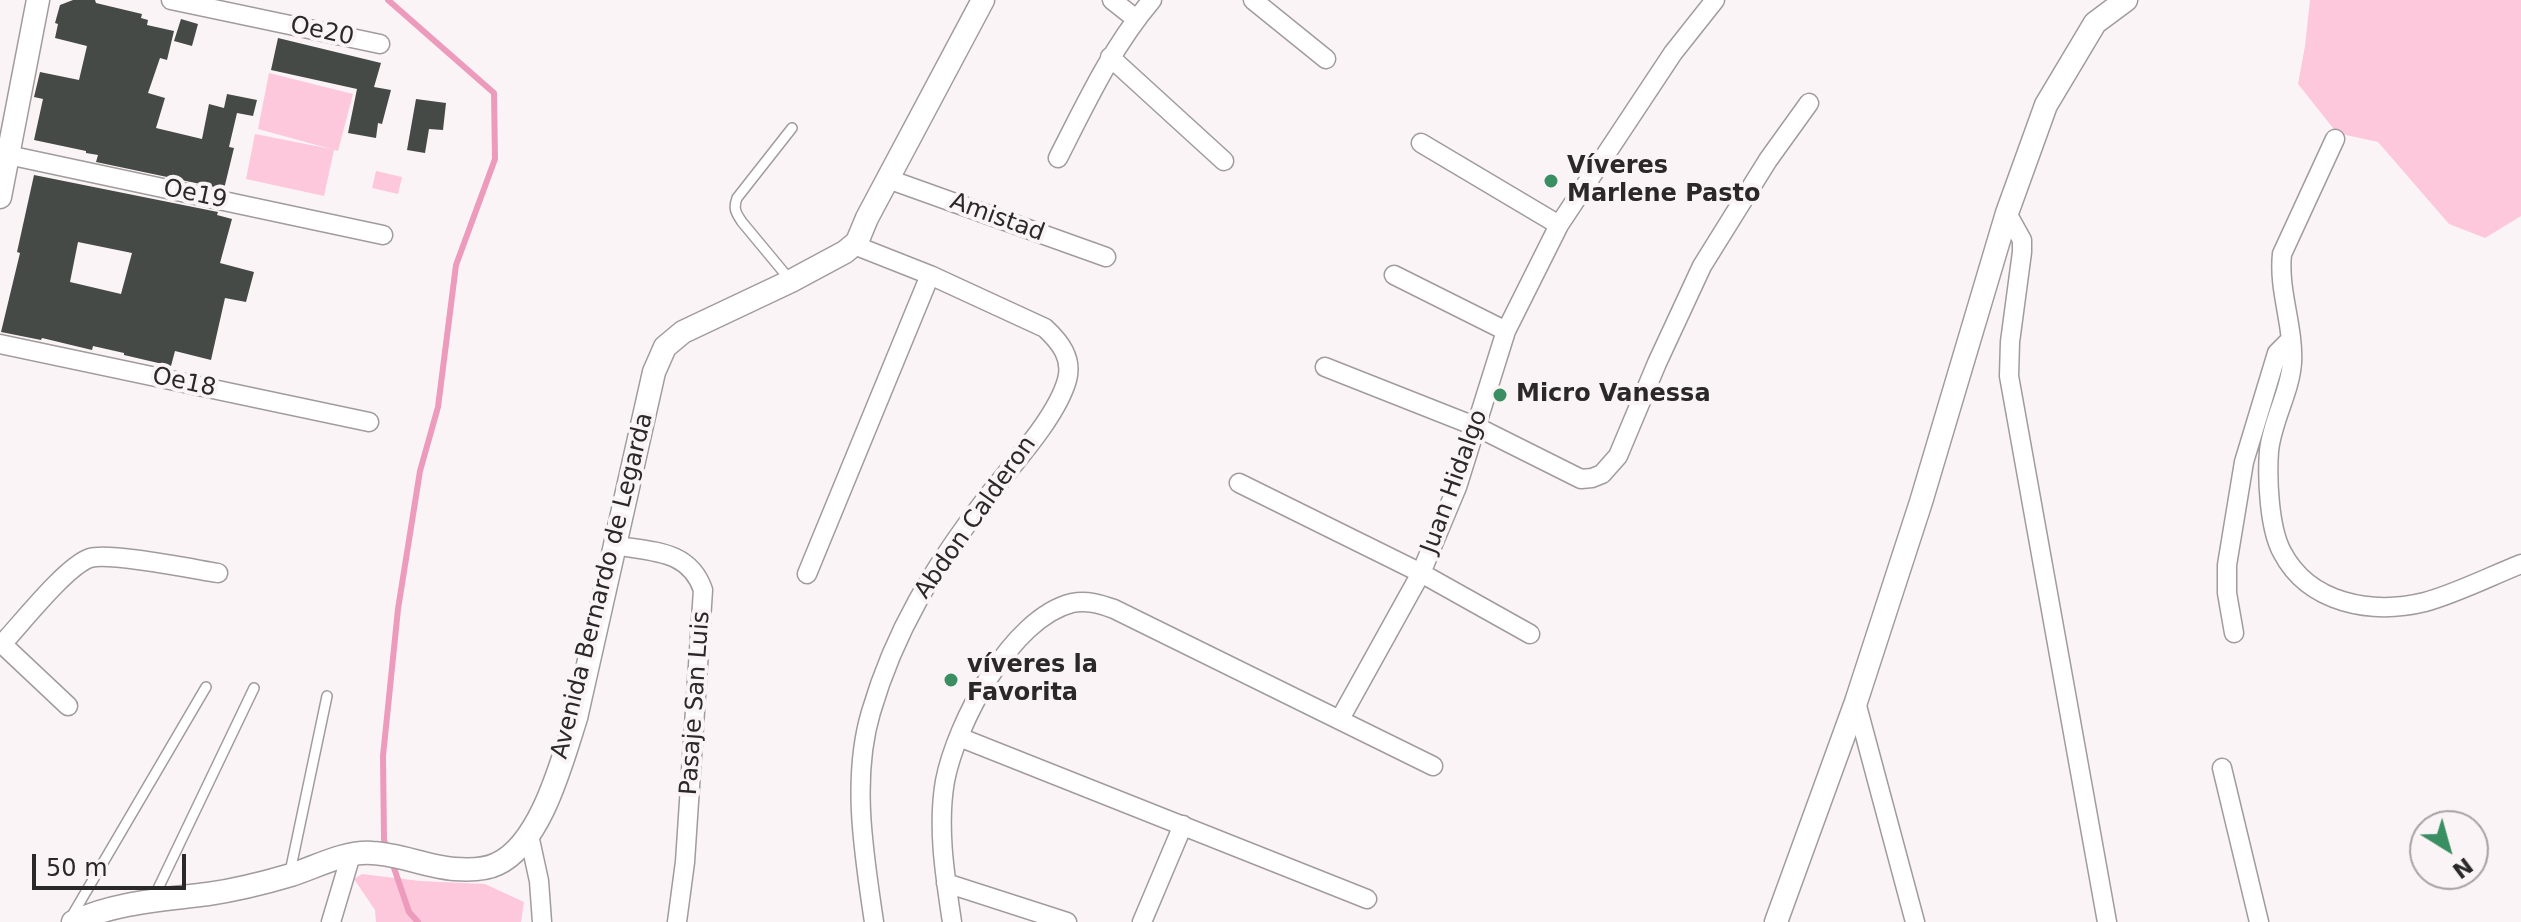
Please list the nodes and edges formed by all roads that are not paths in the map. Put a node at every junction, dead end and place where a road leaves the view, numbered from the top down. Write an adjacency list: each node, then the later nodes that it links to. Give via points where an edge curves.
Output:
1 (38, 0): 17 (street)
2 (171, 0): 10 (street, Oe20)
3 (983, 0): 20 (street)
4 (1112, 0): 9 (street)
5 (1152, 0): 9 (street)
6 (1253, 0): 12 (street)
7 (1715, 0): 23 (street, Juan Hidalgo, via 1664,65)
8 (2126, 0): 22 (street, via 2095,23 2046,105)
9 (1136, 19): 11 (street)
10 (380, 44)
11 (1110, 57): 18 (street); 19 (street)
12 (1326, 59)
13 (1809, 103): 35 (street, via 1702,266 1610,468 1581,479)
14 (792, 128): 29 (lane, via 735,205 742,222)
15 (2335, 139): 31 (street, via 2282,254)
16 (1421, 143): 23 (street)
17 (8, 155): 21 (street); 24 (street, Oe19)
18 (1058, 158)
19 (1224, 161)
20 (888, 179): 25 (street); 26 (street, Amistad)
21 (0, 197)
22 (2007, 213): 48 (street); 71 (street, via 2022,240 2009,376)
23 (1559, 225): 30 (street, Juan Hidalgo)
24 (383, 235)
25 (854, 245): 27 (street, Abdon Calderon); 29 (street, Avenida Bernardo de Legarda)
26 (1106, 257)
27 (930, 275): 41 (street); 65 (street, Abdon Calderon, via 1045,328 1068,358 1067,378 1040,429 923,587 892,650 870,715 862,765 860,807)
28 (1394, 275): 30 (street)
29 (791, 281): 37 (street, Avenida Bernardo de Legarda, via 683,332 665,347 654,372)
30 (1506, 331): 35 (street, Juan Hidalgo)
31 (2291, 339): 38 (street, via 2292,365 2269,448 2268,479 2281,551 2301,578 2333,600 2369,608 2425,602); 42 (street, via 2277,353 2244,462 2227,565)
32 (0, 344): 34 (street, Oe18)
33 (1325, 367): 35 (street)
34 (369, 422)
35 (1477, 427): 40 (street, Juan Hidalgo)
36 (1239, 483): 40 (street)
37 (614, 545): 55 (street, Avenida Bernardo de Legarda, via 576,718); 64 (street, Pasaje San Luis, via 673,556 688,564 703,590)
38 (2521, 564)
39 (218, 573): 44 (street, via 90,558 68,573)
40 (1421, 573): 43 (street); 50 (street, Juan Hidalgo)
41 (807, 574)
42 (2234, 633)
43 (1530, 634)
44 (1, 643): 49 (street)
45 (206, 687): 61 (lane)
46 (254, 688): 60 (lane)
47 (327, 696): 57 (lane)
48 (1856, 702): 69 (street); 70 (street)
49 (68, 706)
50 (1340, 719): 51 (street, via 1114,609 1075,602 1035,622 1017,639 978,697); 52 (street)
51 (959, 737): 54 (street); 58 (street, via 945,781)
52 (1433, 766)
53 (2222, 768): 72 (street)
54 (1183, 825): 59 (street); 68 (street)
55 (529, 835): 56 (street, Avenida Bernardo de Legarda, via 491,867 436,867); 63 (street)
56 (362, 854): 57 (street); 62 (street)
57 (289, 875): 60 (street, via 212,894)
58 (946, 883): 66 (street); 67 (street)
59 (1367, 899)
60 (153, 900): 61 (street)
61 (71, 922)
62 (331, 922)
63 (542, 922)
64 (677, 922)
65 (874, 922)
66 (952, 922)
67 (1067, 922)
68 (1142, 922)
69 (1776, 922)
70 (1915, 922)
71 (2107, 922)
72 (2259, 922)

